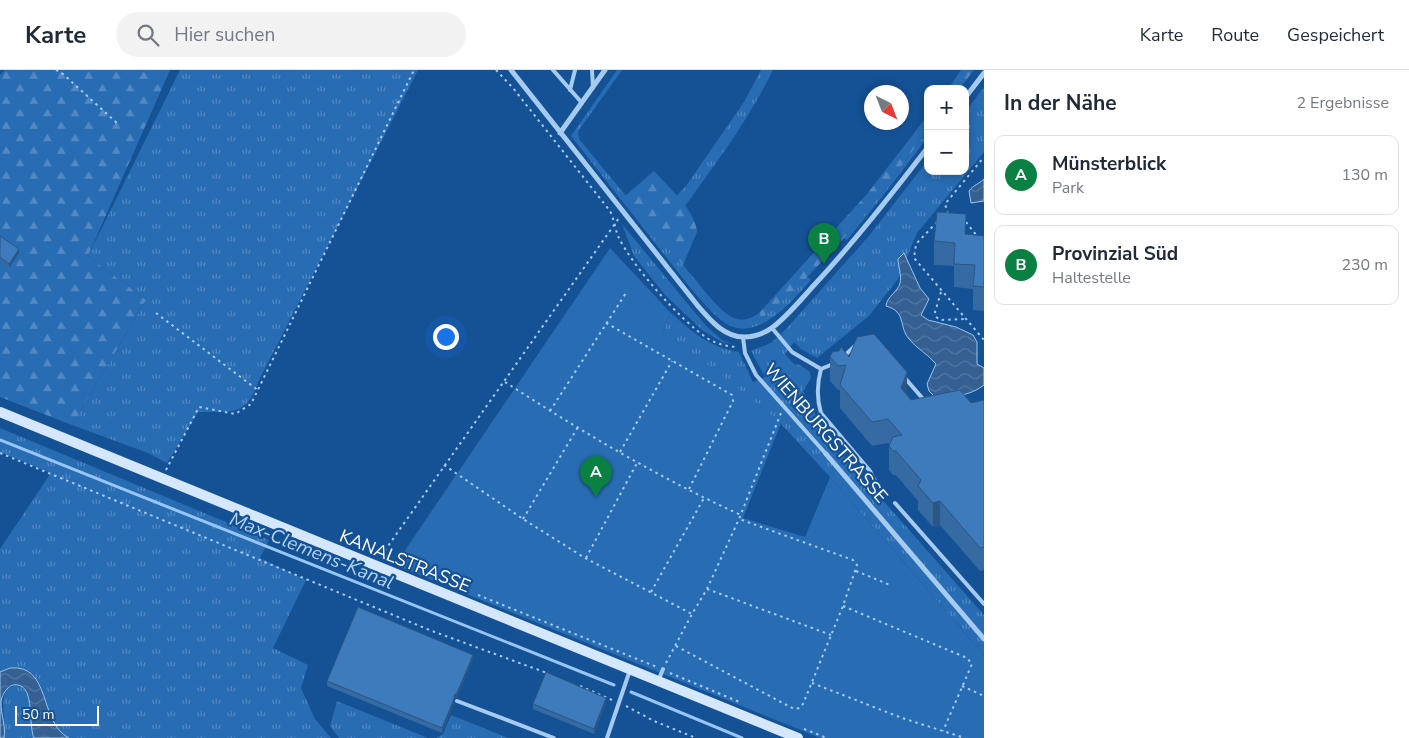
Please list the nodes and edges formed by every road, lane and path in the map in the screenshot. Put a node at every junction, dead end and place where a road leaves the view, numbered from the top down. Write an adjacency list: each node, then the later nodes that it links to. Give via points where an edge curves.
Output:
1 (56, 70): 14 (path)
2 (414, 70): 37 (path)
3 (496, 70): 21 (path, via 610,210)
4 (511, 70): 15 (street)
5 (553, 70): 11 (lane)
6 (574, 70): 11 (lane)
7 (592, 70): 10 (lane)
8 (605, 70): 10 (street)
9 (984, 73): 12 (street)
10 (593, 88): 13 (street)
11 (570, 90): 13 (lane)
12 (969, 93)
13 (582, 103): 15 (street)
14 (118, 124)
15 (560, 133): 29 (street, via 706,315 723,331)
16 (924, 152): 28 (street, via 854,240)
17 (984, 157): 18 (path, via 945,204 948,214)
18 (943, 216)
19 (937, 221): 23 (path, via 916,244 914,258)
20 (965, 222): 22 (path)
21 (616, 224): 32 (path, via 618,235 638,267 682,316 709,339); 36 (path)
22 (978, 236)
23 (941, 291): 26 (path); 26 (path, via 936,317 941,320)
24 (626, 293): 27 (path)
25 (156, 313): 37 (path)
26 (965, 318): 30 (path)
27 (606, 323): 33 (path); 40 (path)
28 (772, 328): 29 (street); 34 (lane, via 792,352)
29 (743, 337): 32 (lane, WIENBURGSTRASSE)
30 (984, 340)
31 (863, 341): 34 (lane, via 835,363)
32 (743, 347): 39 (lane, WIENBURGSTRASSE, via 756,374)
33 (672, 361): 43 (path); 50 (path, via 732,395 733,401)
34 (821, 369): 49 (lane, via 817,385 821,413)
35 (901, 374): 38 (lane)
36 (505, 382): 40 (path); 47 (path)
37 (259, 391): 48 (path, via 251,404 235,414 199,407)
38 (925, 402)
39 (784, 407): 45 (lane, WIENBURGSTRASSE); 53 (path)
40 (550, 411): 42 (path)
41 (0, 412): 48 (main road, KANALSTRASSE)
42 (578, 427): 43 (path); 55 (path)
43 (620, 452): 46 (path)
44 (0, 453): 70 (path, via 414,624)
45 (826, 454): 66 (street, WIENBURGSTRASSE)
46 (637, 464): 50 (path); 57 (path)
47 (444, 465): 55 (path); 56 (path)
48 (162, 479): 69 (main road, KANALSTRASSE)
49 (875, 481)
50 (689, 490): 51 (path)
51 (704, 498): 53 (path); 61 (path)
52 (895, 503): 62 (lane)
53 (741, 515): 54 (path)
54 (739, 519): 58 (path, via 853,560 857,565); 60 (path)
55 (523, 520): 57 (path)
56 (381, 556)
57 (585, 558): 61 (path)
58 (856, 571): 59 (path); 63 (path)
59 (890, 585)
60 (707, 589): 64 (path); 65 (path)
61 (651, 593): 64 (path)
62 (984, 604)
63 (843, 606): 65 (path); 74 (path, via 967,658 972,664)
64 (692, 614): 67 (path)
65 (831, 635): 72 (path)
66 (984, 639)
67 (676, 646): 68 (path); 72 (path, via 794,709 803,704)
68 (663, 669): 71 (lane)
69 (630, 670): 71 (main road, KANALSTRASSE); 77 (lane)
70 (555, 676)
71 (658, 681): 82 (main road, KANALSTRASSE)
72 (812, 683): 78 (path)
73 (573, 684): 77 (path)
74 (962, 686): 75 (path); 78 (path)
75 (984, 696)
76 (458, 701): 79 (lane)
77 (618, 702): 80 (lane); 81 (path)
78 (943, 731): 83 (path)
79 (554, 738)
80 (607, 738)
81 (696, 738)
82 (798, 738)
83 (965, 738)

